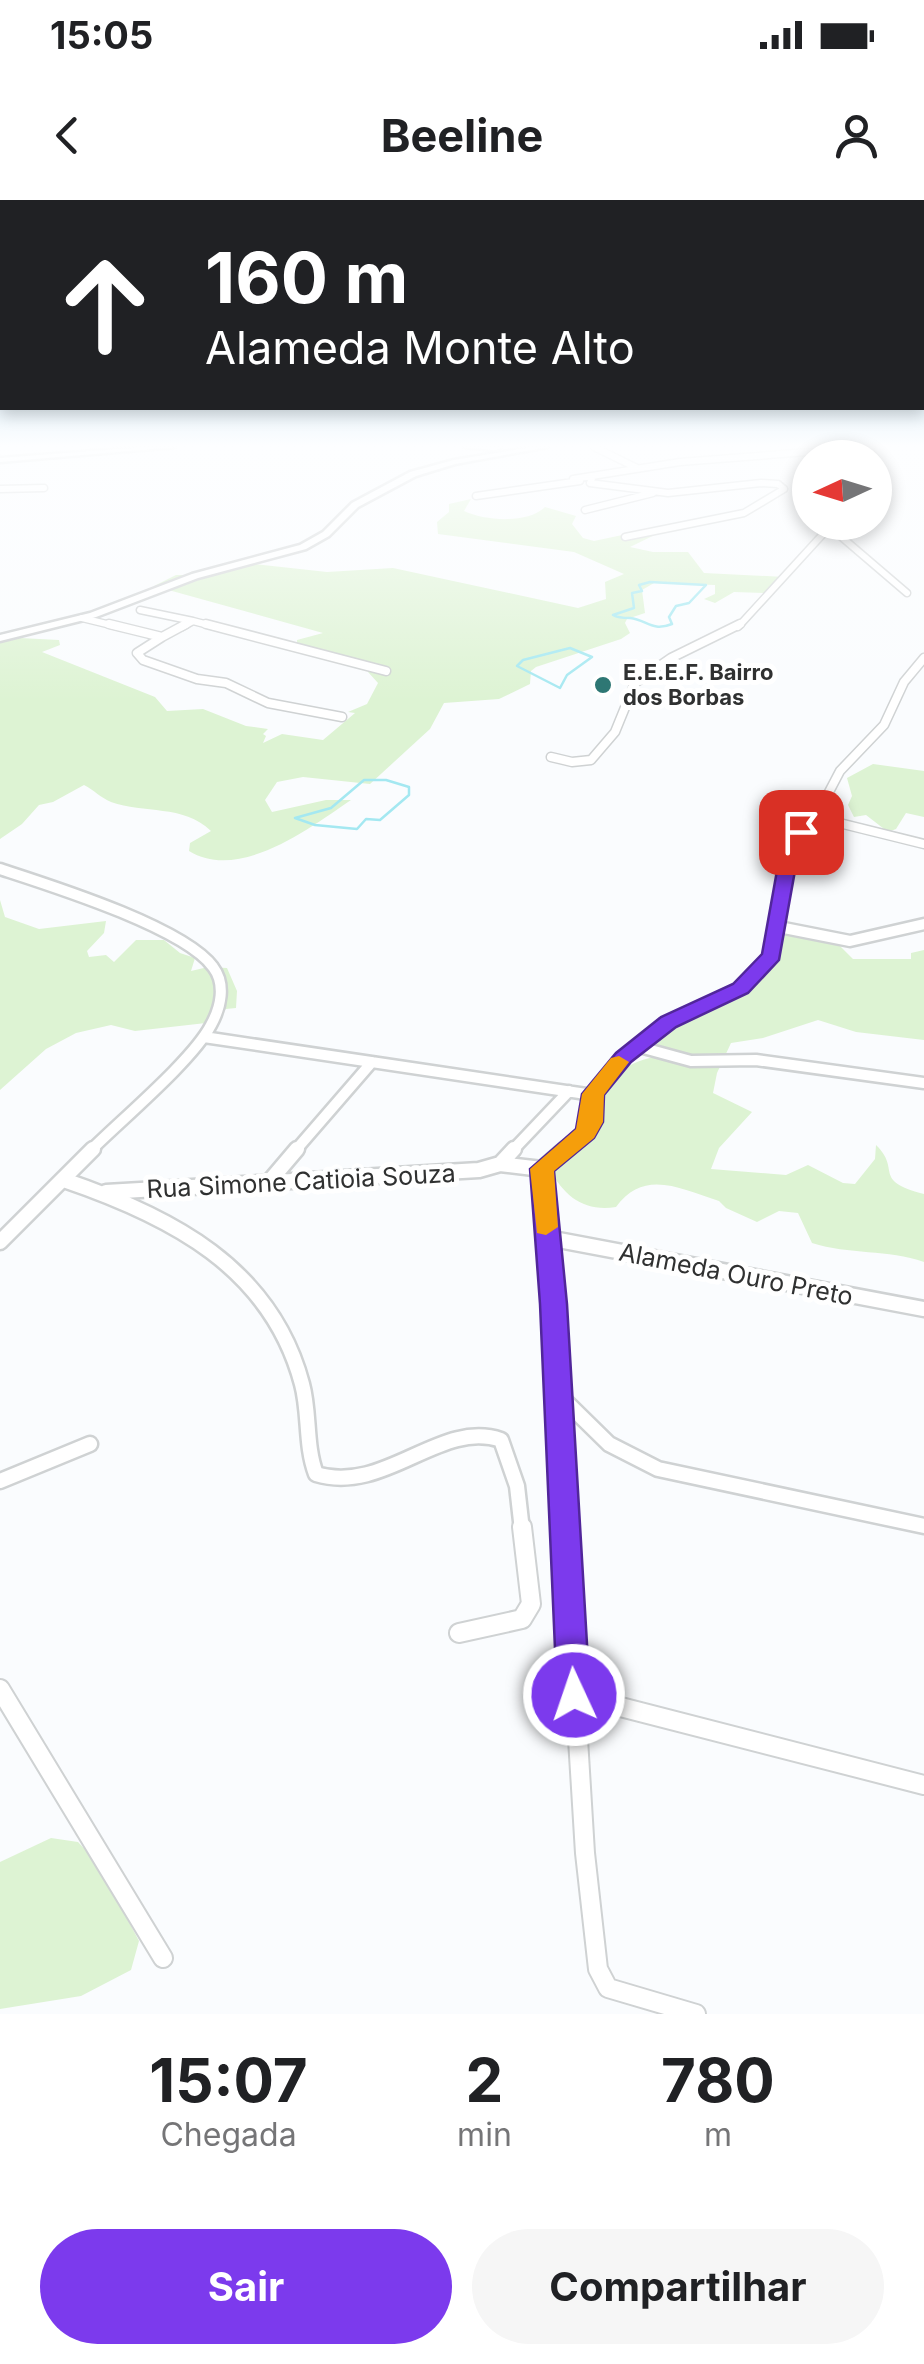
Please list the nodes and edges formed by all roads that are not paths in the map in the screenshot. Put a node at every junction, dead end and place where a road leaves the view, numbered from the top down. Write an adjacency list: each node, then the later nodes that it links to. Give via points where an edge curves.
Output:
1 (324, 532): 8 (street, via 312,542)
2 (653, 532): 3 (street)
3 (625, 537)
4 (819, 540): 15 (street, via 737,628 670,658 636,683 615,732 592,760)
5 (850, 540): 6 (street)
6 (908, 592)
7 (140, 610): 9 (street)
8 (82, 618): 10 (street); 11 (street)
9 (193, 621): 10 (street); 13 (street)
10 (162, 637): 14 (street, via 138,658 226,683 268,703)
11 (0, 638)
12 (924, 658): 16 (street, via 884,725 834,779)
13 (386, 671)
14 (342, 717)
15 (552, 758)
16 (815, 817): 17 (street); 20 (street, via 789,854)
17 (924, 844)
18 (0, 870): 21 (street, via 140,921 203,956 217,977 220,1008)
19 (924, 924): 20 (street, via 850,942)
20 (779, 926): 22 (street, via 772,956 751,980)
21 (204, 1037): 23 (street); 29 (street)
22 (636, 1046): 24 (street, via 690,1062 756,1060); 26 (street)
23 (372, 1062): 25 (street); 30 (street)
24 (924, 1083)
25 (569, 1091): 26 (street); 27 (street)
26 (593, 1094): 28 (street, via 586,1132)
27 (500, 1164): 28 (street, Rua Simone Catioia Souza); 30 (street, Rua Simone Catioia Souza)
28 (542, 1169): 33 (street)
29 (64, 1180): 31 (street); 32 (street)
30 (269, 1182): 31 (street, Rua Simone Catioia Souza)
31 (102, 1192): 39 (street, via 192,1234 267,1302 302,1385 316,1474 332,1479 381,1470 480,1433 500,1440 517,1486 531,1604 522,1619)
32 (2, 1237)
33 (548, 1238): 34 (street, Alameda Ouro Preto); 35 (street)
34 (924, 1309)
35 (557, 1393): 38 (street, via 610,1444 658,1469); 41 (street)
36 (90, 1444): 37 (street)
37 (0, 1480)
38 (924, 1526)
39 (459, 1633)
40 (0, 1689): 43 (street)
41 (574, 1695): 42 (street); 44 (street, via 598,1970 608,1988)
42 (924, 1785)
43 (163, 1958)
44 (696, 2014)

